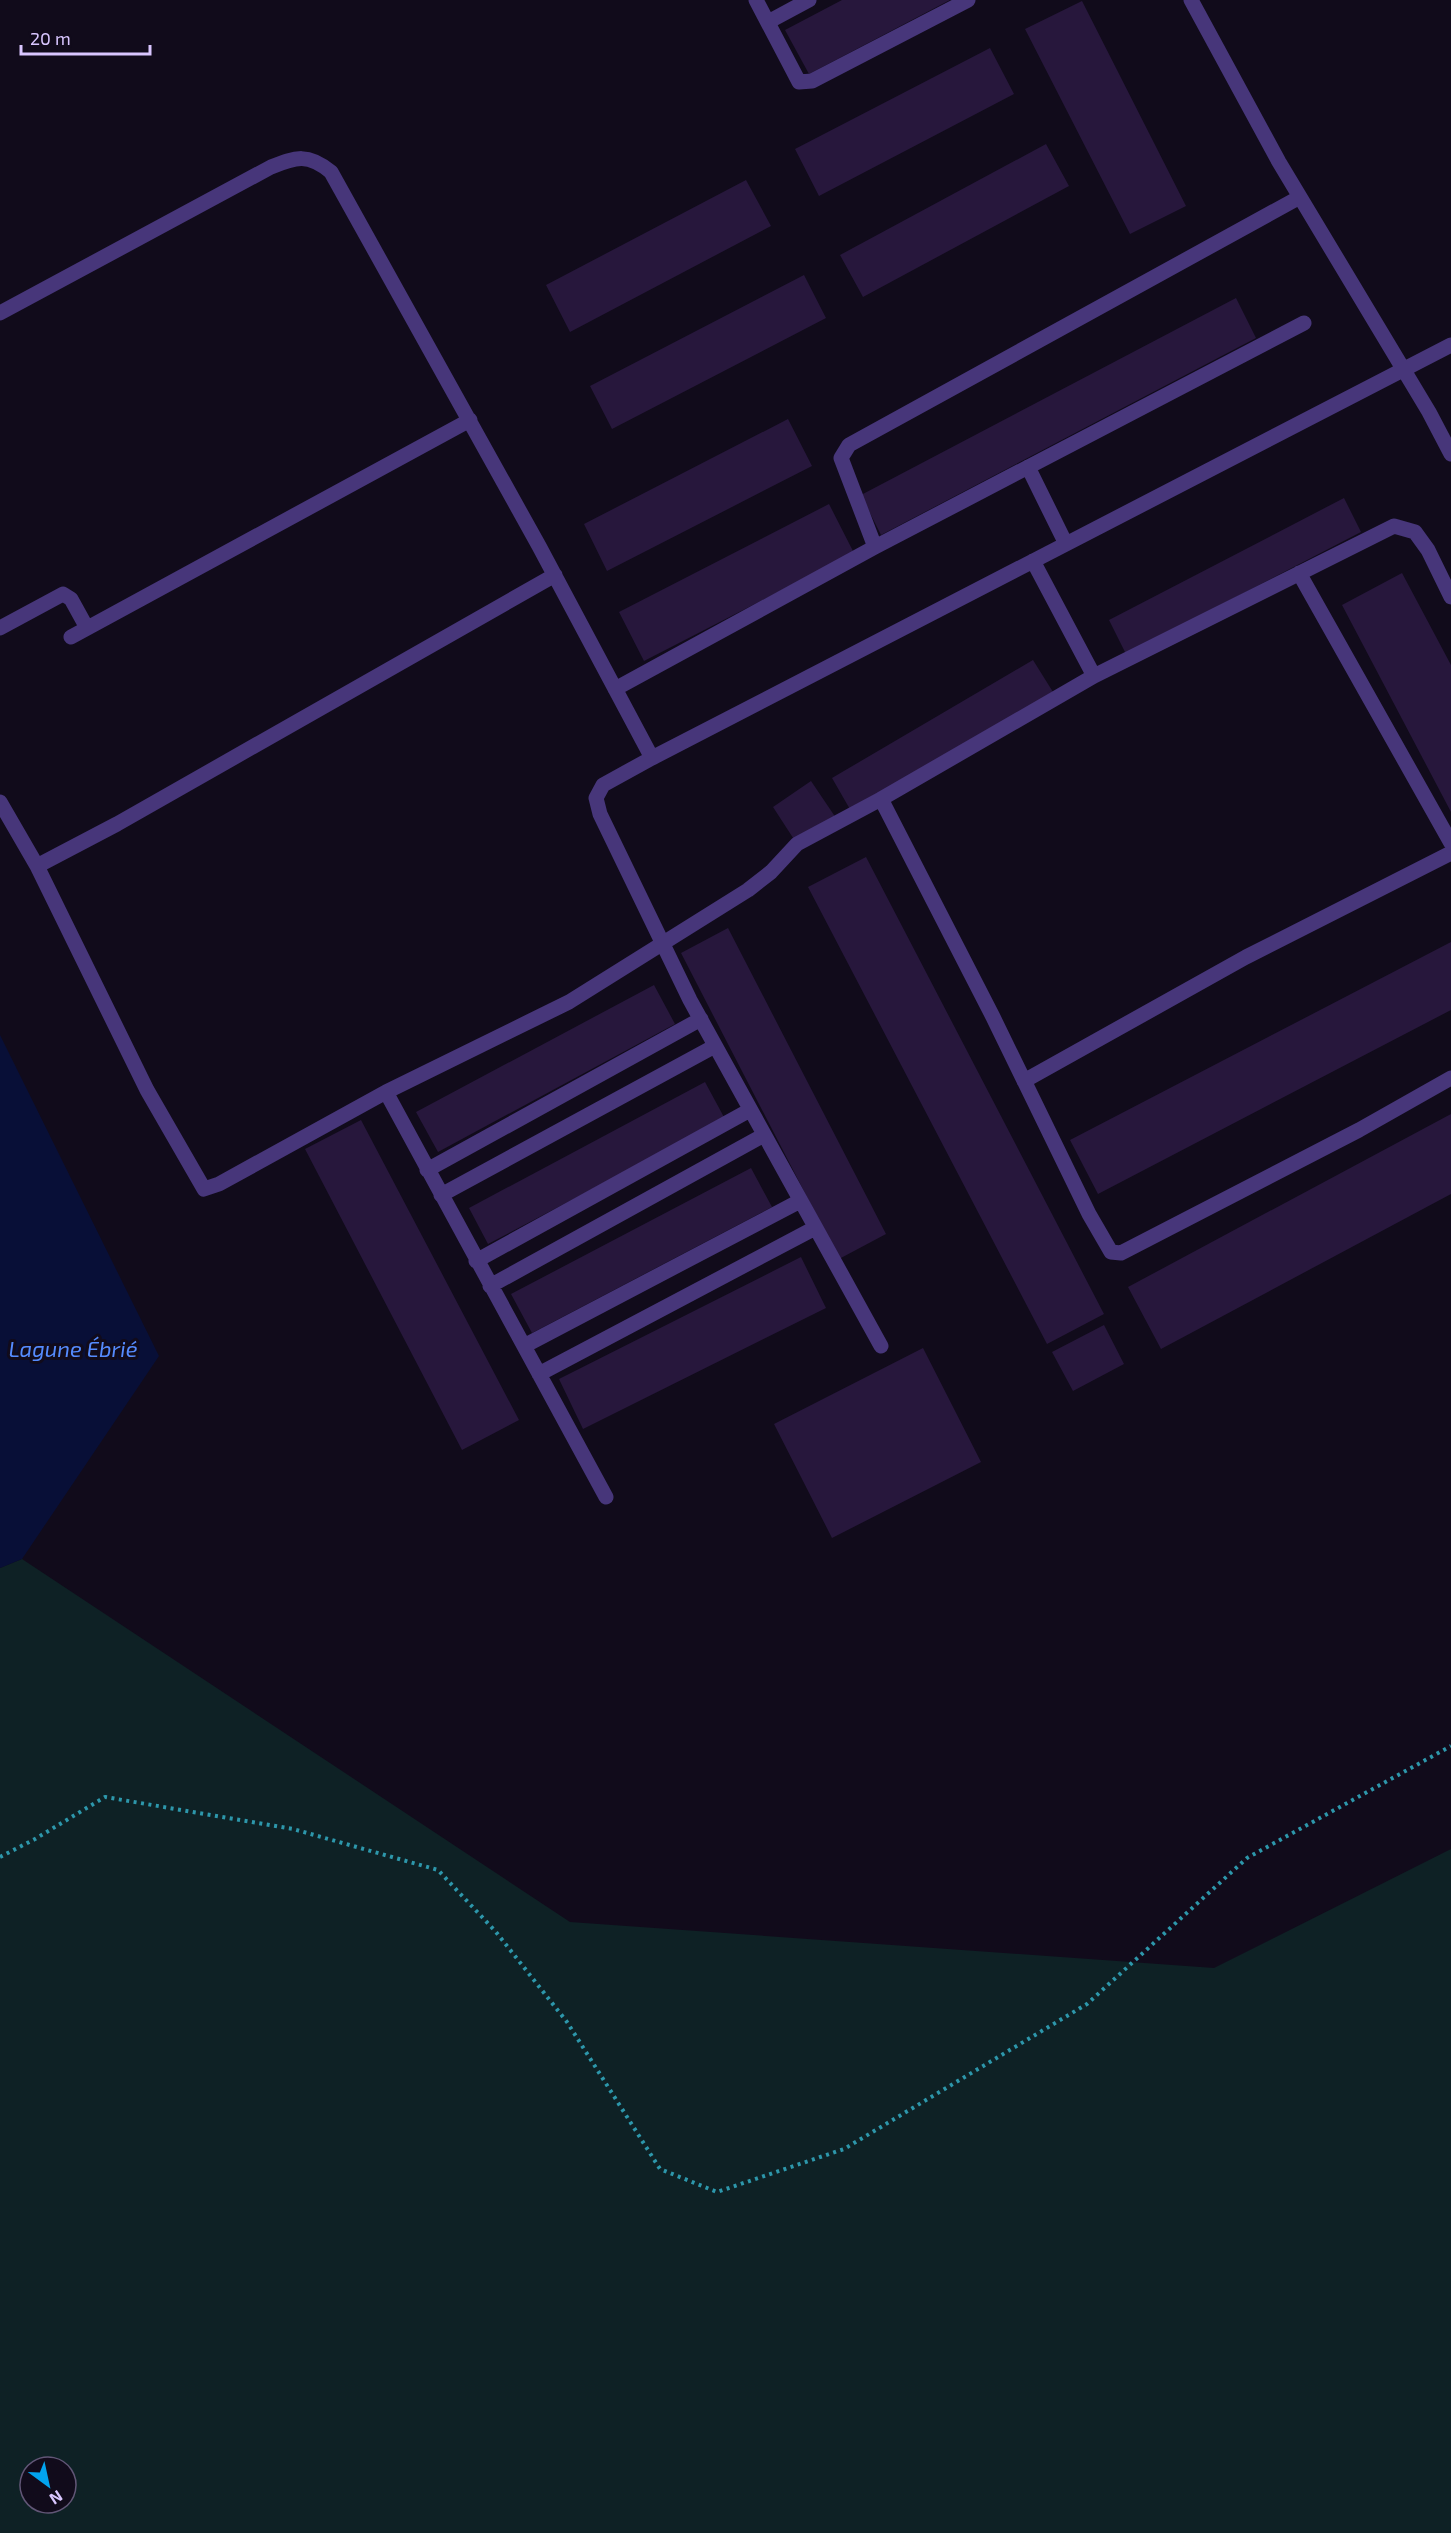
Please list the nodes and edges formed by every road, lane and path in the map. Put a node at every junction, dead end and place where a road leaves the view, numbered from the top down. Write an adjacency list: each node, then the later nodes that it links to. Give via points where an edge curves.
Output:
1 (756, 0): 5 (lane)
2 (809, 0): 5 (lane)
3 (968, 0): 5 (lane, via 812,81 799,82)
4 (1191, 0): 6 (lane)
5 (768, 22)
6 (1300, 197): 10 (lane); 15 (lane, via 849,445 841,458)
7 (0, 313): 11 (lane, via 271,167 296,157 318,161 331,172)
8 (1304, 323): 13 (lane)
9 (1451, 345): 10 (lane)
10 (1404, 370): 12 (lane); 14 (lane)
11 (470, 420): 18 (lane); 21 (lane)
12 (1451, 454)
13 (1028, 467): 14 (lane); 15 (lane)
14 (1066, 544): 16 (lane)
15 (875, 547): 24 (lane)
16 (1033, 561): 23 (lane); 25 (lane)
17 (1299, 573): 19 (lane, via 1394,526 1415,532); 23 (lane); 28 (lane)
18 (555, 575): 24 (lane); 30 (lane)
19 (1451, 597)
20 (0, 628): 21 (lane, via 63,594 71,599)
21 (87, 628): 22 (lane)
22 (71, 637)
23 (1094, 676): 26 (lane)
24 (615, 689): 25 (lane)
25 (652, 758): 31 (lane, via 603,785 596,798 600,814)
26 (881, 799): 31 (lane, via 797,844 756,884); 35 (lane)
27 (0, 802): 30 (lane)
28 (1451, 843)
29 (1451, 853): 35 (lane, via 1246,957)
30 (37, 866): 36 (lane, via 147,1090 204,1188 219,1184)
31 (664, 944): 32 (lane); 36 (lane, via 569,1002)
32 (701, 1019): 33 (lane); 39 (lane)
33 (715, 1046): 37 (lane); 40 (lane)
34 (1451, 1078): 35 (lane, via 1121,1253 1111,1252 1105,1243)
35 (1024, 1081)
36 (386, 1092): 39 (lane)
37 (750, 1110): 38 (lane); 43 (lane)
38 (764, 1135): 41 (lane); 44 (lane)
39 (427, 1170): 40 (lane)
40 (441, 1195): 43 (lane)
41 (800, 1201): 42 (lane); 45 (lane)
42 (814, 1228): 46 (lane); 47 (lane)
43 (476, 1261): 44 (lane)
44 (490, 1286): 45 (lane)
45 (524, 1346): 47 (lane)
46 (881, 1346)
47 (539, 1374): 48 (lane)
48 (606, 1497)
49 (1451, 1746): 50 (path, via 1247,1858 1087,2004 844,2149 717,2192 660,2169 567,2022 496,1932 438,1870 293,1829 105,1797)
50 (0, 1857)

